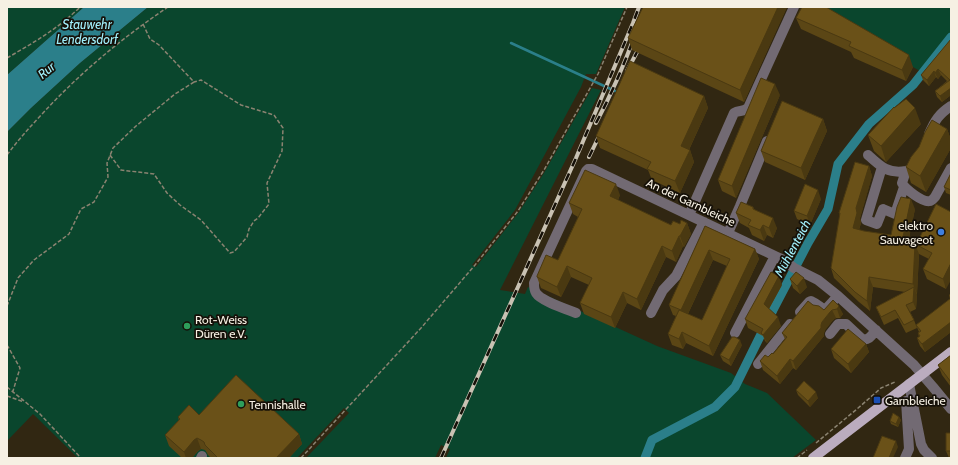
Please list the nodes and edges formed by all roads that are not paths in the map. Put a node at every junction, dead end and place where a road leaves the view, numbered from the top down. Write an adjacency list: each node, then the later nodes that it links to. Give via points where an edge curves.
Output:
1 (794, 7): 11 (street, via 748,108 734,113)
2 (951, 106): 4 (street, via 935,120)
3 (770, 135): 13 (street)
4 (927, 140)
5 (922, 153): 9 (street, via 915,166)
6 (868, 155): 7 (street)
7 (882, 167): 9 (street, via 892,172); 10 (street, via 866,220 877,224 883,209 895,214)
8 (951, 168): 10 (street, via 935,197 929,202)
9 (906, 171): 10 (street, via 902,184)
10 (904, 187)
11 (689, 215): 12 (street, An der Garnbleiche); 16 (street, An der Garnbleiche, via 588,169 534,283 535,292 539,296)
12 (704, 222): 13 (street, An der Garnbleiche); 17 (street, via 676,276 663,290)
13 (728, 233): 14 (street, An der Garnbleiche)
14 (780, 258): 15 (street, An der Garnbleiche, via 800,272 818,280); 19 (street)
15 (838, 296): 18 (street, An der Garnbleiche); 22 (street, via 824,309 810,301)
16 (576, 313)
17 (651, 314)
18 (876, 330): 20 (street, via 865,340 846,324 838,324); 23 (street, An der Garnbleiche)
19 (735, 333)
20 (830, 334)
21 (951, 352): 23 (main road)
22 (758, 364)
23 (922, 374): 24 (main road); 26 (street, An der Garnbleiche)
24 (909, 384): 28 (main road); 30 (street, via 921,444)
25 (906, 401): 27 (street)
26 (951, 410)
27 (907, 454): 29 (street)
28 (813, 458)
29 (924, 458)
30 (932, 458)

